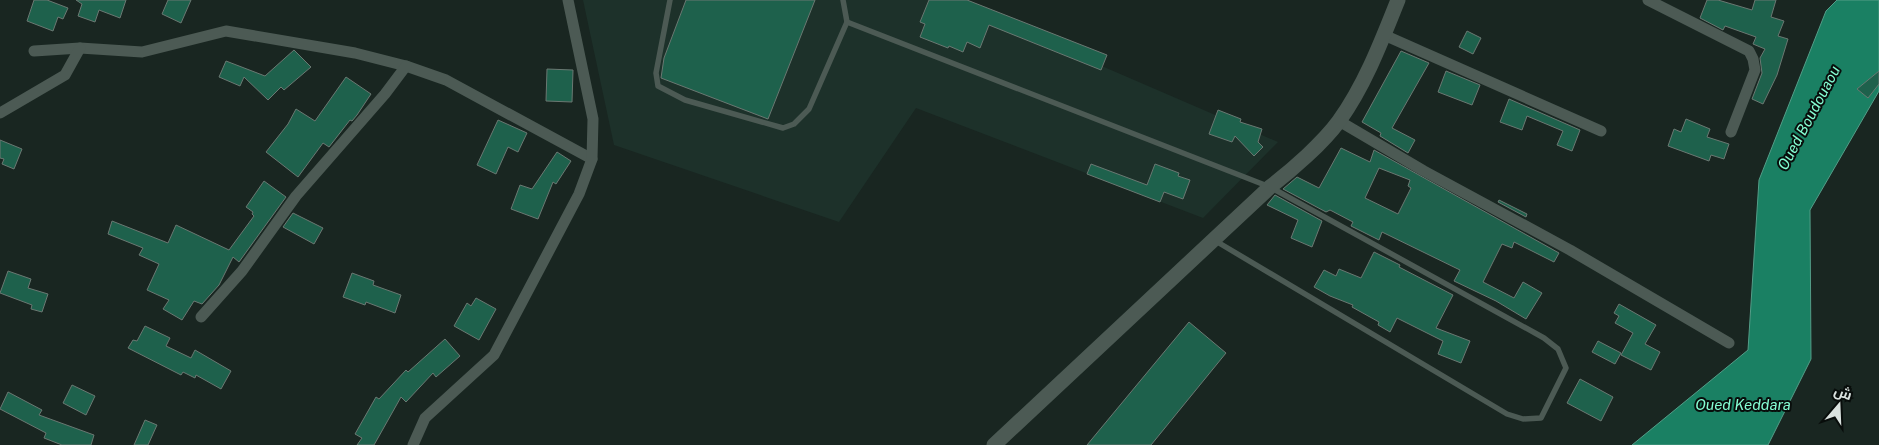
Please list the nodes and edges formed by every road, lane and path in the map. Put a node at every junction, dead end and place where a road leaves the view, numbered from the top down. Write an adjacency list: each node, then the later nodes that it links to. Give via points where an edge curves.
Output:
1 (568, 0): 15 (street, via 593,119)
2 (670, 0): 6 (lane, via 656,73 658,86 686,100 784,128 794,124 809,109)
3 (843, 0): 6 (lane)
4 (1398, 0): 7 (main road)
5 (1648, 0): 14 (street, via 1749,51 1755,70)
6 (847, 22): 16 (lane)
7 (1384, 35): 12 (main road); 13 (street)
8 (80, 48): 9 (street); 10 (street, via 142,52 226,31 355,53); 11 (street, via 65,75)
9 (34, 51)
10 (406, 66): 15 (street, via 446,80); 18 (street, via 296,196 242,271)
11 (0, 113)
12 (1339, 121): 16 (main road); 19 (street, via 1570,250)
13 (1601, 131)
14 (1731, 132)
15 (592, 158): 20 (street, via 579,194 494,355 425,418)
16 (1270, 187): 17 (main road); 17 (lane, via 1544,338 1558,349 1566,368 1541,418 1523,419 1506,414)
17 (1214, 240): 21 (main road)
18 (201, 317)
19 (1729, 344)
20 (412, 445)
21 (994, 445)

